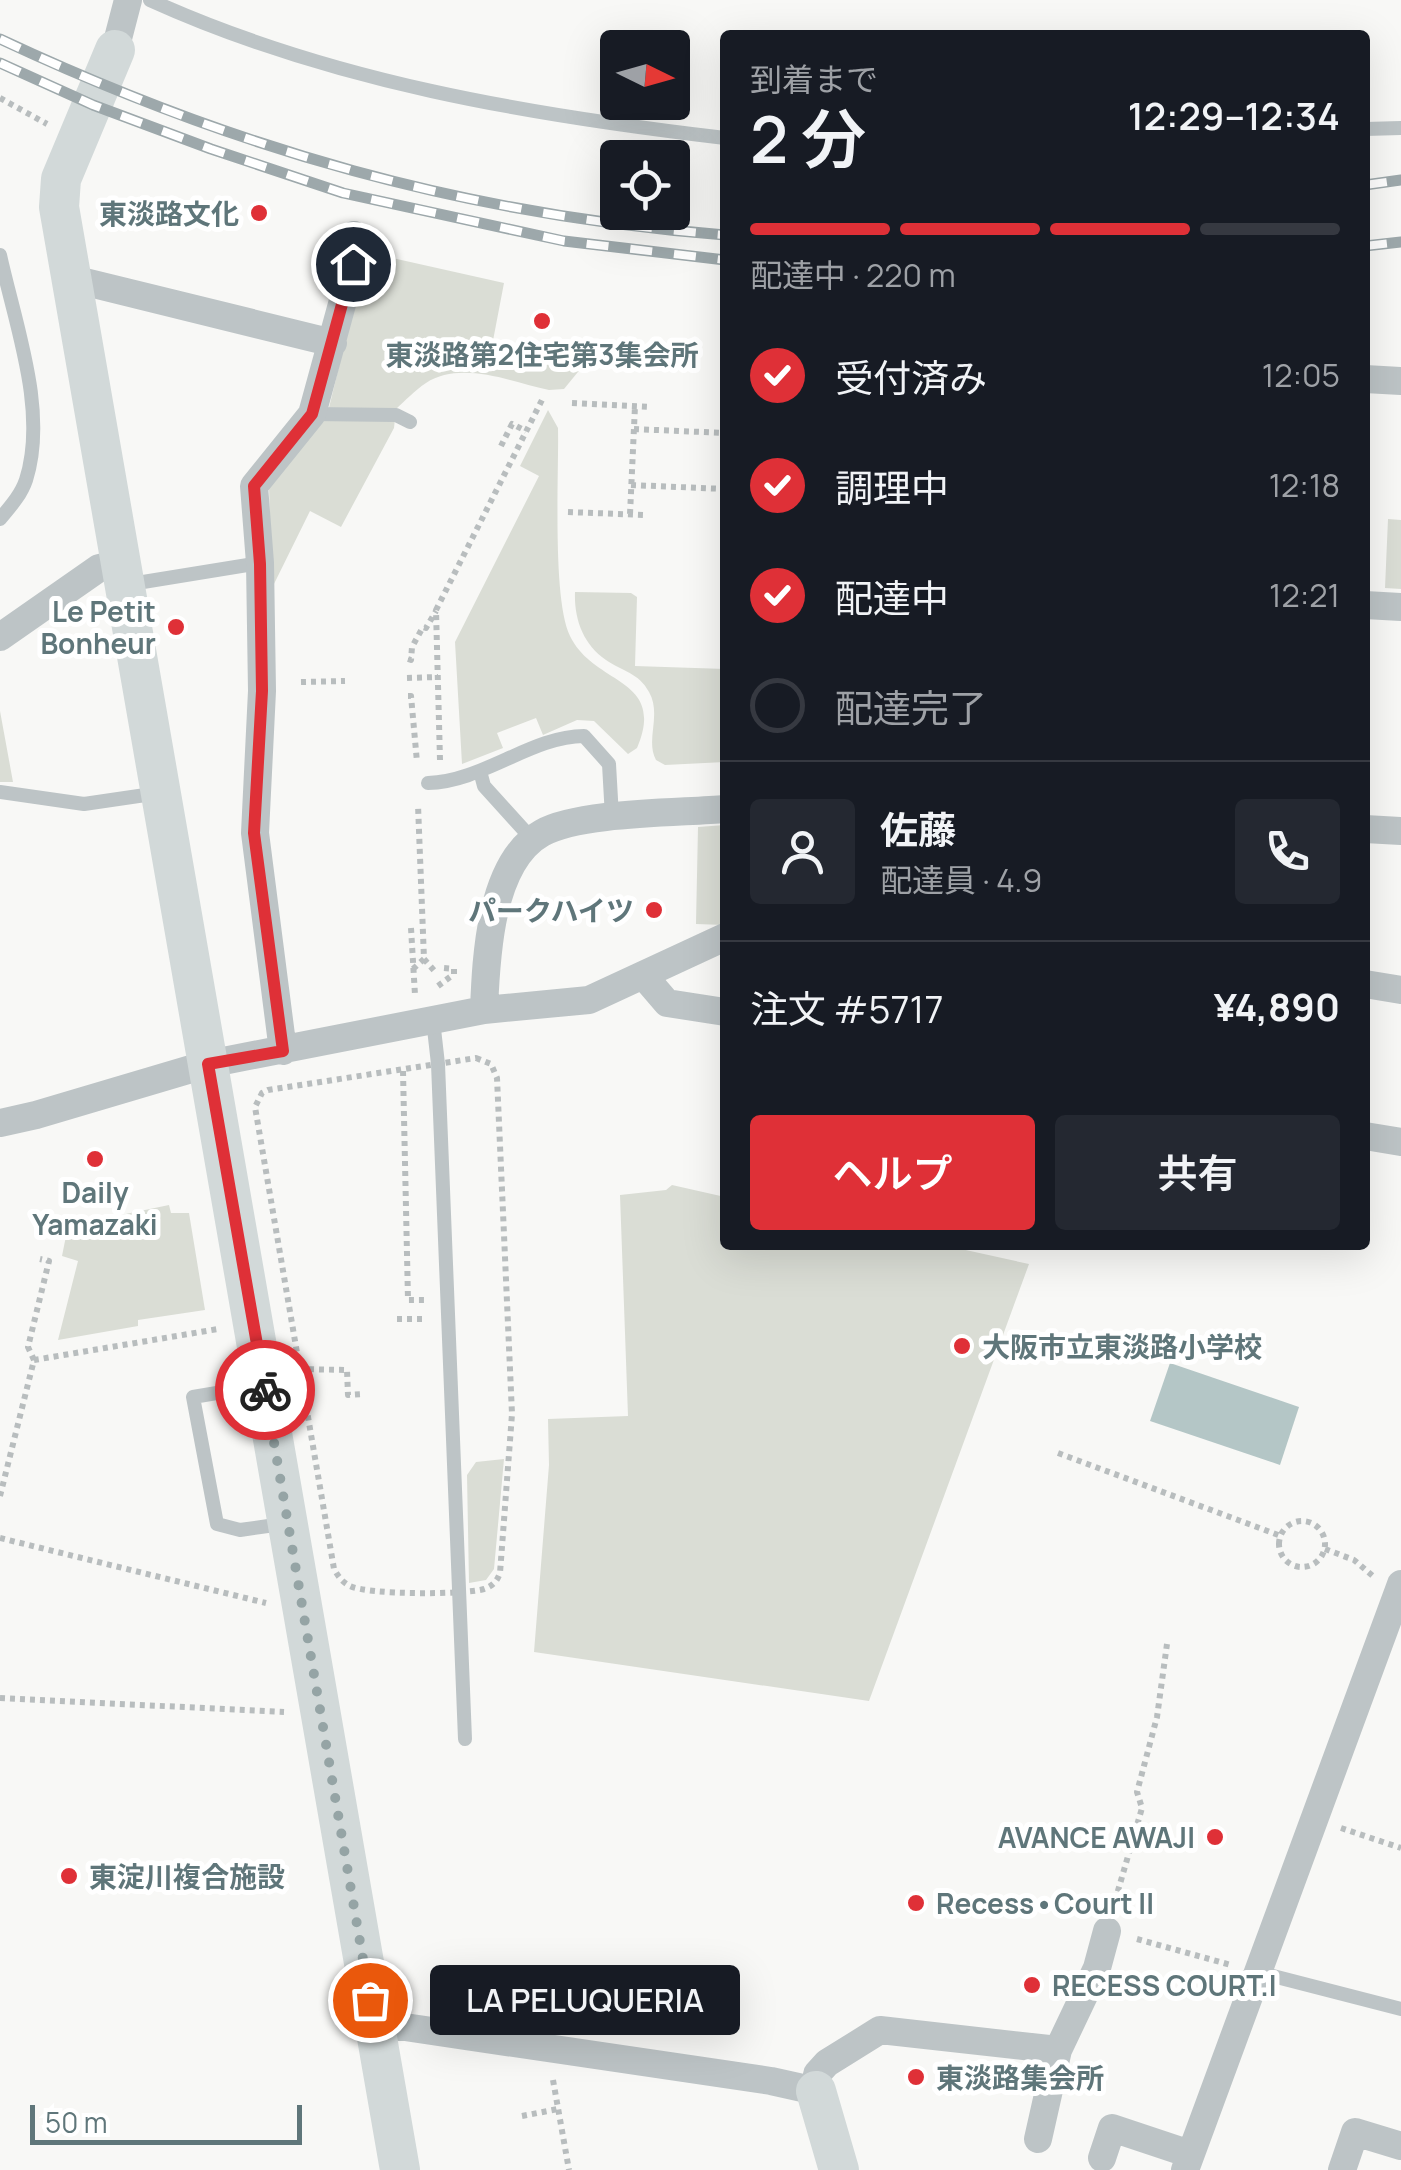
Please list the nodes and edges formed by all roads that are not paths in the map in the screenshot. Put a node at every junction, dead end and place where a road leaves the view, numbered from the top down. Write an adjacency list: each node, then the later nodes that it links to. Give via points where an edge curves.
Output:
1 (128, 0): 3 (street)
2 (150, 0): 6 (lane, via 268,46 475,102)
3 (116, 50): 9 (street, via 60,179)
4 (1401, 128): 5 (lane)
5 (1370, 130)
6 (720, 137)
7 (354, 236): 10 (street)
8 (0, 255): 15 (lane, via 34,412 26,482)
9 (69, 278): 10 (street); 17 (street)
10 (332, 344): 13 (street)
11 (1370, 379): 12 (street)
12 (1401, 381)
13 (312, 414): 14 (lane, via 396,415); 16 (street, via 254,486)
14 (410, 422)
15 (0, 518)
16 (260, 564): 17 (lane); 37 (street, via 254,833)
17 (132, 573): 20 (street, via 99,568); 24 (street)
18 (1370, 606): 19 (street)
19 (1401, 607)
20 (0, 637)
21 (480, 770): 22 (lane, via 453,782); 26 (lane, via 584,736 609,764); 29 (lane, via 484,786)
22 (429, 782)
23 (0, 792): 24 (lane, via 84,804)
24 (160, 793): 38 (street)
25 (720, 809): 26 (street)
26 (612, 817): 29 (street, via 565,823)
27 (1370, 829): 28 (street)
28 (1401, 831)
29 (532, 839): 35 (street, via 500,888)
30 (720, 940): 31 (street)
31 (644, 975): 35 (street, via 588,1000); 36 (street, via 667,1003)
32 (1370, 985): 33 (street)
33 (1401, 990)
34 (429, 1010): 35 (street); 37 (street); 46 (lane, via 438,1064)
35 (484, 1010)
36 (720, 1011)
37 (283, 1051): 38 (street)
38 (208, 1064): 39 (street); 42 (street)
39 (0, 1123)
40 (1370, 1137): 41 (street)
41 (1401, 1142)
42 (286, 1375): 43 (street); 43 (lane, via 192,1396 216,1524 240,1530)
43 (288, 1523): 50 (street)
44 (1391, 1584): 45 (street)
45 (1395, 1621): 48 (street)
46 (465, 1739)
47 (1107, 1931): 51 (street)
48 (1256, 1972): 49 (lane); 56 (street)
49 (1401, 2009)
50 (376, 2031): 52 (street, via 398,2026); 57 (street)
51 (1058, 2050): 52 (street, via 880,2030 827,2063 817,2074); 53 (street)
52 (816, 2091): 58 (street)
53 (1038, 2138)
54 (1401, 2146): 59 (street, via 1354,2132)
55 (1102, 2158): 56 (street, via 1112,2128)
56 (1188, 2162)
57 (400, 2170)
58 (839, 2170)
59 (1342, 2170)

